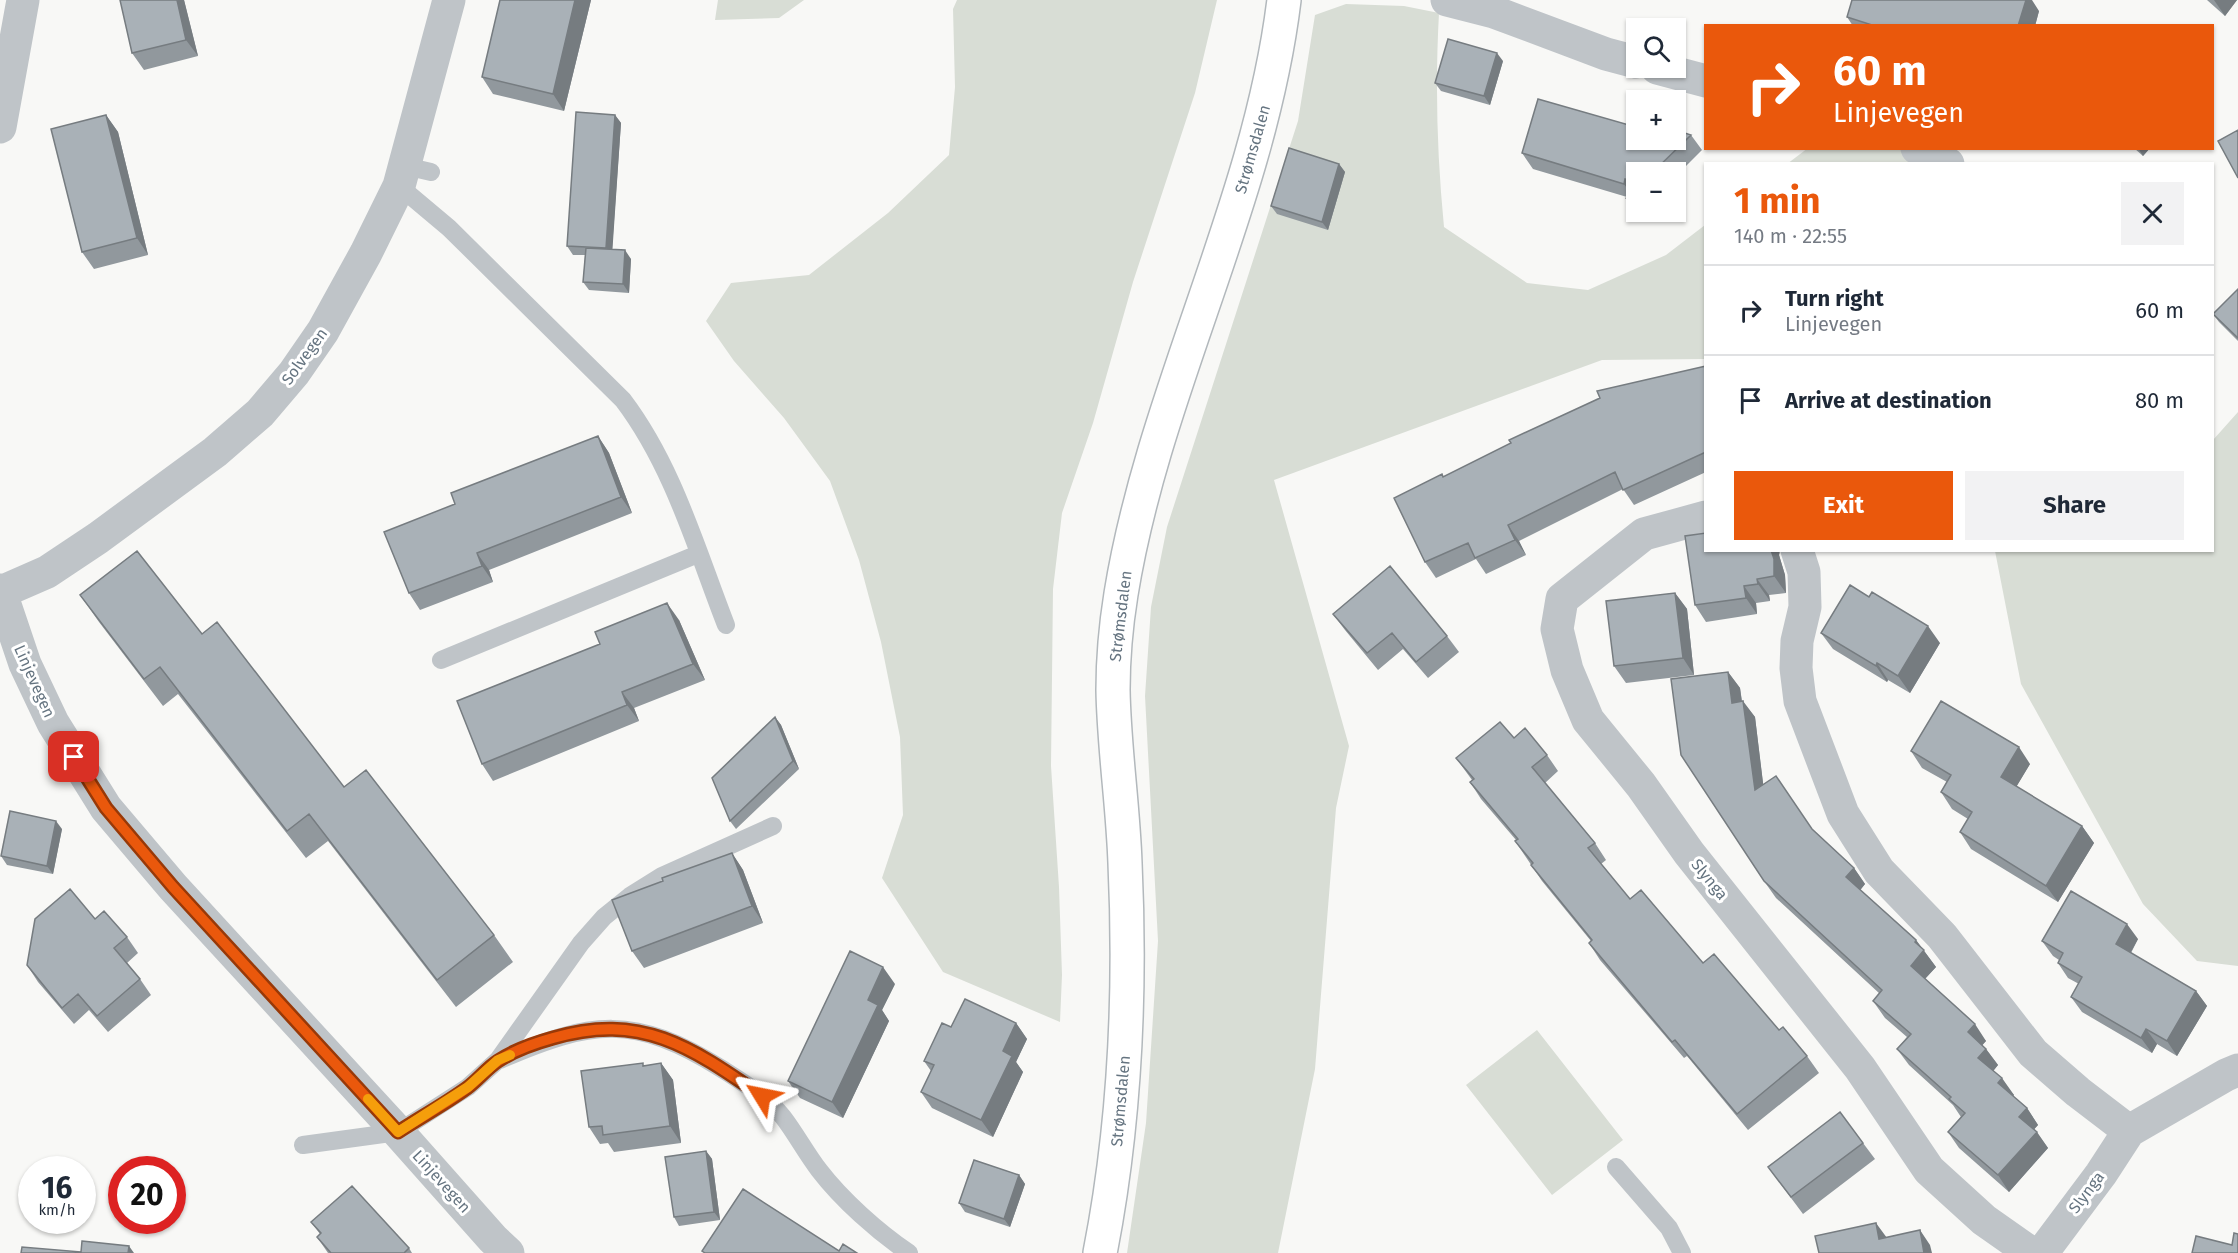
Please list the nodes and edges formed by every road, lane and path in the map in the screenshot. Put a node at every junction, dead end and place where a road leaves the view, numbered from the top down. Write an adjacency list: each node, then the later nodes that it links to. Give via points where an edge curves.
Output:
1 (22, 0): 8 (street)
2 (449, 0): 11 (street, Solvegen)
3 (1284, 0): 27 (main road, Strømsdalen, via 1280,39 1256,139 1159,436 1121,594 1113,688 1125,862 1126,1024 1123,1086)
4 (1447, 0): 5 (street, via 1494,12)
5 (1626, 59)
6 (1686, 76): 7 (street)
7 (1704, 80)
8 (0, 127)
9 (1921, 150): 10 (street)
10 (1944, 162)
11 (412, 175): 14 (lane, via 449,228 623,400 640,422 659,455); 15 (street, Solvegen, via 323,331 260,413 215,452 98,538 47,572)
12 (1704, 518): 29 (street, Slynga, via 1644,534 1562,599 1557,628 1567,670 1588,720 1860,1068 1929,1170 1984,1220)
13 (1798, 552): 21 (street, via 1804,572 1805,607 1797,641 1800,701 1843,814 1879,871 1942,936 2033,1053)
14 (698, 554): 16 (lane); 17 (lane)
15 (0, 591): 22 (street, Linjevegen, via 25,664 53,723 106,808 173,887)
16 (726, 625)
17 (441, 660)
18 (773, 826): 19 (lane, via 662,876 604,917)
19 (498, 1060): 22 (lane, via 468,1087); 26 (lane, via 543,1041 596,1029 628,1029 673,1042 762,1096 782,1116 820,1171 882,1234)
20 (2238, 1070): 21 (street, Slynga)
21 (2129, 1131): 30 (street, Slynga)
22 (398, 1132): 23 (lane); 25 (street, Linjevegen)
23 (303, 1145)
24 (1616, 1167): 28 (lane, via 1669,1228)
25 (508, 1253)
26 (909, 1253)
27 (1101, 1253)
28 (1682, 1253)
29 (2031, 1253)
30 (2042, 1253)

